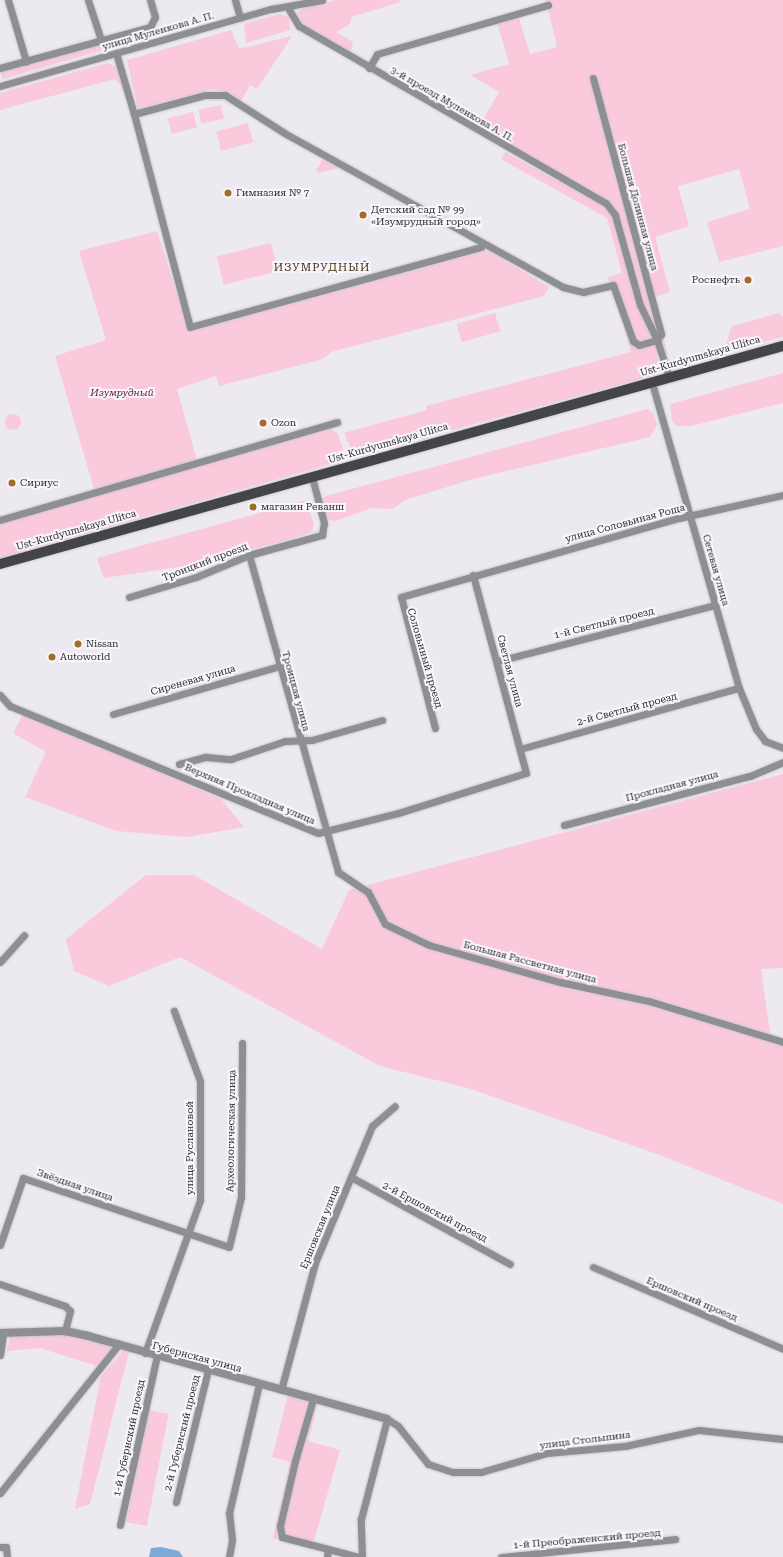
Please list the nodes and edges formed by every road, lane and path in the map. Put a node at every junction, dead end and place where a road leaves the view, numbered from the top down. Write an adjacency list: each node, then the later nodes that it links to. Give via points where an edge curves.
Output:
1 (8, 0): 11 (street)
2 (88, 0): 9 (street)
3 (150, 0): 9 (street, via 155,23)
4 (235, 0): 8 (street)
5 (322, 0): 7 (street, улица Муленкова А. П.)
6 (548, 5): 13 (street, via 376,54)
7 (288, 8): 8 (street, улица Муленкова А. П., via 271,9); 13 (street, 3-й проезд Муленкова А. П., via 299,26)
8 (240, 18): 10 (street, улица Муленкова А. П.)
9 (101, 40): 11 (street)
10 (116, 53): 15 (street, улица Муленкова А. П.); 16 (street)
11 (26, 61): 12 (street)
12 (0, 68)
13 (369, 68): 17 (street, 3-й проезд Муленкова А. П., via 592,194)
14 (593, 78): 19 (street, Большая Долинная улица, via 661,334)
15 (0, 86)
16 (134, 114): 18 (street, via 205,95 225,95 286,134); 18 (street, via 190,327 481,247)
17 (612, 209): 19 (street, Большая Долинная улица, via 640,305)
18 (482, 243): 19 (street, via 570,290 583,292 613,285 633,341 639,345)
19 (658, 340): 21 (street, Большая Долинная улица)
20 (783, 346): 21 (main road, Ust-Kurdyumskaya Ulitca)
21 (669, 378): 22 (main road, Ust-Kurdyumskaya Ulitca)
22 (652, 382): 24 (main road, Ust-Kurdyumskaya Ulitca); 26 (street, Сетевая улица)
23 (337, 422): 27 (street)
24 (312, 477): 28 (street, Троицкий проезд, via 324,523 322,535); 29 (main road, Ust-Kurdyumskaya Ulitca)
25 (783, 495): 26 (street, улица Соловьиная Роща)
26 (690, 517): 30 (street, улица Соловьиная Роща); 32 (street, Сетевая улица)
27 (0, 520)
28 (249, 555): 31 (street, Троицкий проезд, via 166,588); 34 (street, Троицкая улица)
29 (0, 564)
30 (473, 575): 33 (street, Светлая улица); 39 (street, Соловьиный проезд, via 401,597)
31 (129, 597)
32 (716, 605): 33 (street, 1-й Светлый проезд); 35 (street, Сетевая улица)
33 (498, 661): 42 (street, Светлая улица)
34 (279, 666): 37 (street, Сиреневая улица); 40 (street, Троицкая улица)
35 (739, 688): 41 (street, Сетевая улица, via 756,728 765,741); 42 (street, 2-й Светлый проезд)
36 (0, 695): 47 (street, Верхняя Прохладная улица, via 10,706 318,833)
37 (113, 714)
38 (382, 720): 40 (street)
39 (435, 728)
40 (300, 741): 44 (street, via 285,741 231,759 206,757); 47 (street, Троицкая улица)
41 (783, 748)
42 (520, 749): 45 (street, Светлая улица)
43 (783, 762): 46 (street, Прохладная улица, via 750,776)
44 (179, 764)
45 (526, 773): 47 (street, Верхняя Прохладная улица)
46 (564, 825)
47 (327, 831): 51 (street, Большая Рассветная улица, via 338,872 368,892 385,924 395,929 429,944 560,982 649,1002)
48 (24, 935): 49 (street)
49 (0, 962)
50 (174, 1011): 55 (street, улица Руслановой, via 200,1081 200,1200)
51 (783, 1042)
52 (242, 1043): 55 (street, Археологическая улица, via 241,1197 229,1247)
53 (395, 1106): 54 (street, Ершовская улица, via 372,1126)
54 (351, 1177): 57 (street, 2-й Ершовский проезд); 69 (street, Ершовская улица, via 315,1263)
55 (188, 1233): 56 (street, Звёздная улица, via 23,1178); 64 (street, улица Руслановой)
56 (0, 1245)
57 (510, 1264)
58 (593, 1267): 63 (street, Ершовский проезд)
59 (0, 1284): 60 (street, via 65,1306 70,1311)
60 (65, 1331): 61 (street, Губернская улица); 62 (street, Губернская улица)
61 (2, 1333): 65 (street)
62 (119, 1344): 64 (street, Губернская улица); 73 (street)
63 (783, 1349)
64 (145, 1352): 66 (street, Губернская улица)
65 (0, 1355)
66 (156, 1356): 67 (street, Губернская улица); 75 (street, 1-й Губернский проезд)
67 (208, 1370): 68 (street, Губернская улица); 74 (street, 2-й Губернский проезд)
68 (259, 1384): 69 (street, Губернская улица); 80 (street, via 229,1513 232,1540)
69 (281, 1390): 70 (street, Губернская улица)
70 (313, 1399): 71 (street, Губернская улица); 78 (street, via 280,1526 282,1537)
71 (387, 1419): 72 (street, улица Столыпина, via 398,1426 428,1464 454,1472 481,1472 547,1453 625,1446 699,1430); 82 (street, via 361,1519)
72 (783, 1439)
73 (0, 1493)
74 (176, 1502)
75 (120, 1525)
76 (676, 1539): 83 (street, 1-й Преображенский проезд)
77 (0, 1547): 79 (street, via 6,1547)
78 (328, 1549): 81 (street); 82 (street)
79 (7, 1557)
80 (229, 1557)
81 (327, 1557)
82 (360, 1557)
83 (501, 1557)

